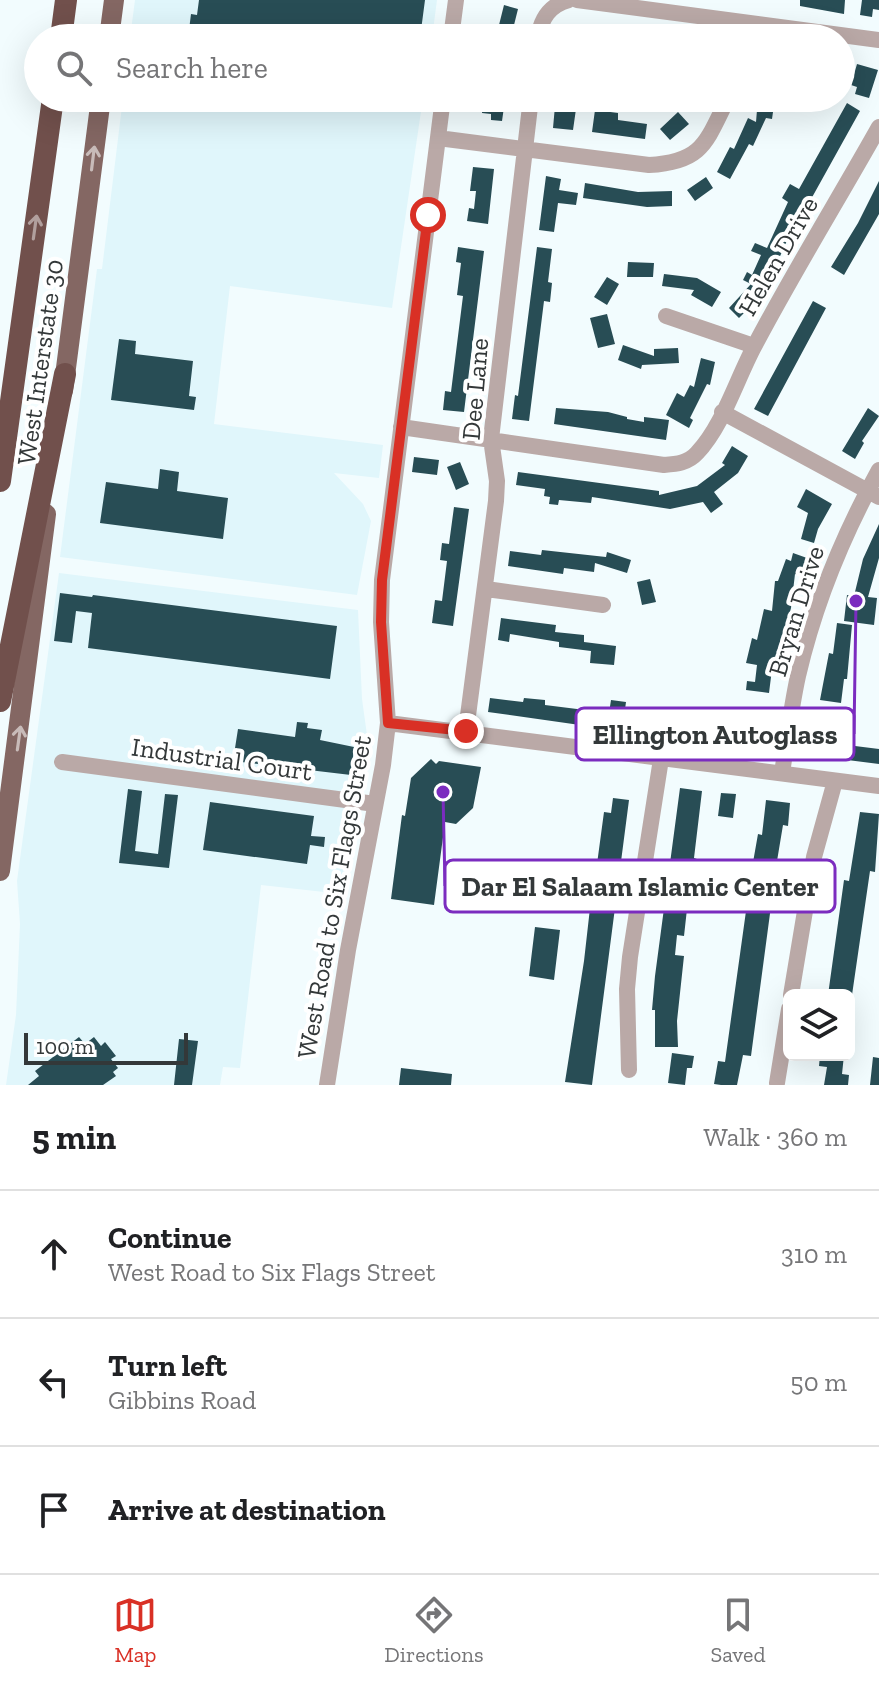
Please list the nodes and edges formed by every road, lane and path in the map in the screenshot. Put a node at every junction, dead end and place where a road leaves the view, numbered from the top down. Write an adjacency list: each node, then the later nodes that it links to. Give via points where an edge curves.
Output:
1 (54, 0): 7 (highway)
2 (66, 0): 8 (highway)
3 (114, 0): 9 (main road)
4 (456, 0): 10 (street)
5 (569, 0): 11 (street, via 552,8)
6 (577, 0): 12 (street)
7 (51, 24)
8 (63, 24)
9 (111, 24)
10 (453, 24)
11 (542, 24)
12 (712, 24)
13 (855, 38): 14 (street)
14 (879, 40)
15 (50, 112): 30 (highway, one-way to 15)
16 (99, 112): 25 (main road, West Interstate 30, one-way to 16)
17 (441, 112): 21 (street, West Road to Six Flags Street)
18 (529, 112): 22 (street, Dee Lane)
19 (721, 112): 22 (street, via 696,153 669,164)
20 (879, 127): 24 (street, Helen Drive)
21 (438, 138): 22 (street); 27 (street, West Road to Six Flags Street)
22 (525, 147): 28 (street, Dee Lane)
23 (666, 316): 24 (street)
24 (754, 346): 26 (street, Helen Drive)
25 (65, 374): 34 (highway); 43 (main road, West Interstate 30, one-way to 25)
26 (722, 412): 28 (street, Helen Drive, via 700,450 679,464); 31 (street)
27 (401, 427): 28 (street, Helen Drive); 35 (street, West Road to Six Flags Street, via 382,580)
28 (491, 439): 32 (street, Dee Lane, via 497,481)
29 (879, 470): 31 (street, Bryan Drive)
30 (0, 481)
31 (873, 494): 39 (street, Bryan Drive, via 835,557 813,621)
32 (486, 589): 33 (street); 36 (street, Dee Lane)
33 (603, 605)
34 (0, 701)
35 (388, 723): 36 (street); 42 (street, West Road to Six Flags Street)
36 (466, 731): 37 (street)
37 (661, 759): 39 (street); 46 (street, via 630,957)
38 (62, 762): 42 (street, Industrial Court)
39 (782, 773): 40 (street)
40 (835, 781): 41 (street); 44 (street, via 814,857)
41 (879, 786)
42 (375, 804): 48 (street, West Road to Six Flags Street)
43 (0, 871)
44 (792, 989)
45 (783, 1046): 47 (street)
46 (629, 1070)
47 (777, 1083)
48 (327, 1085)

